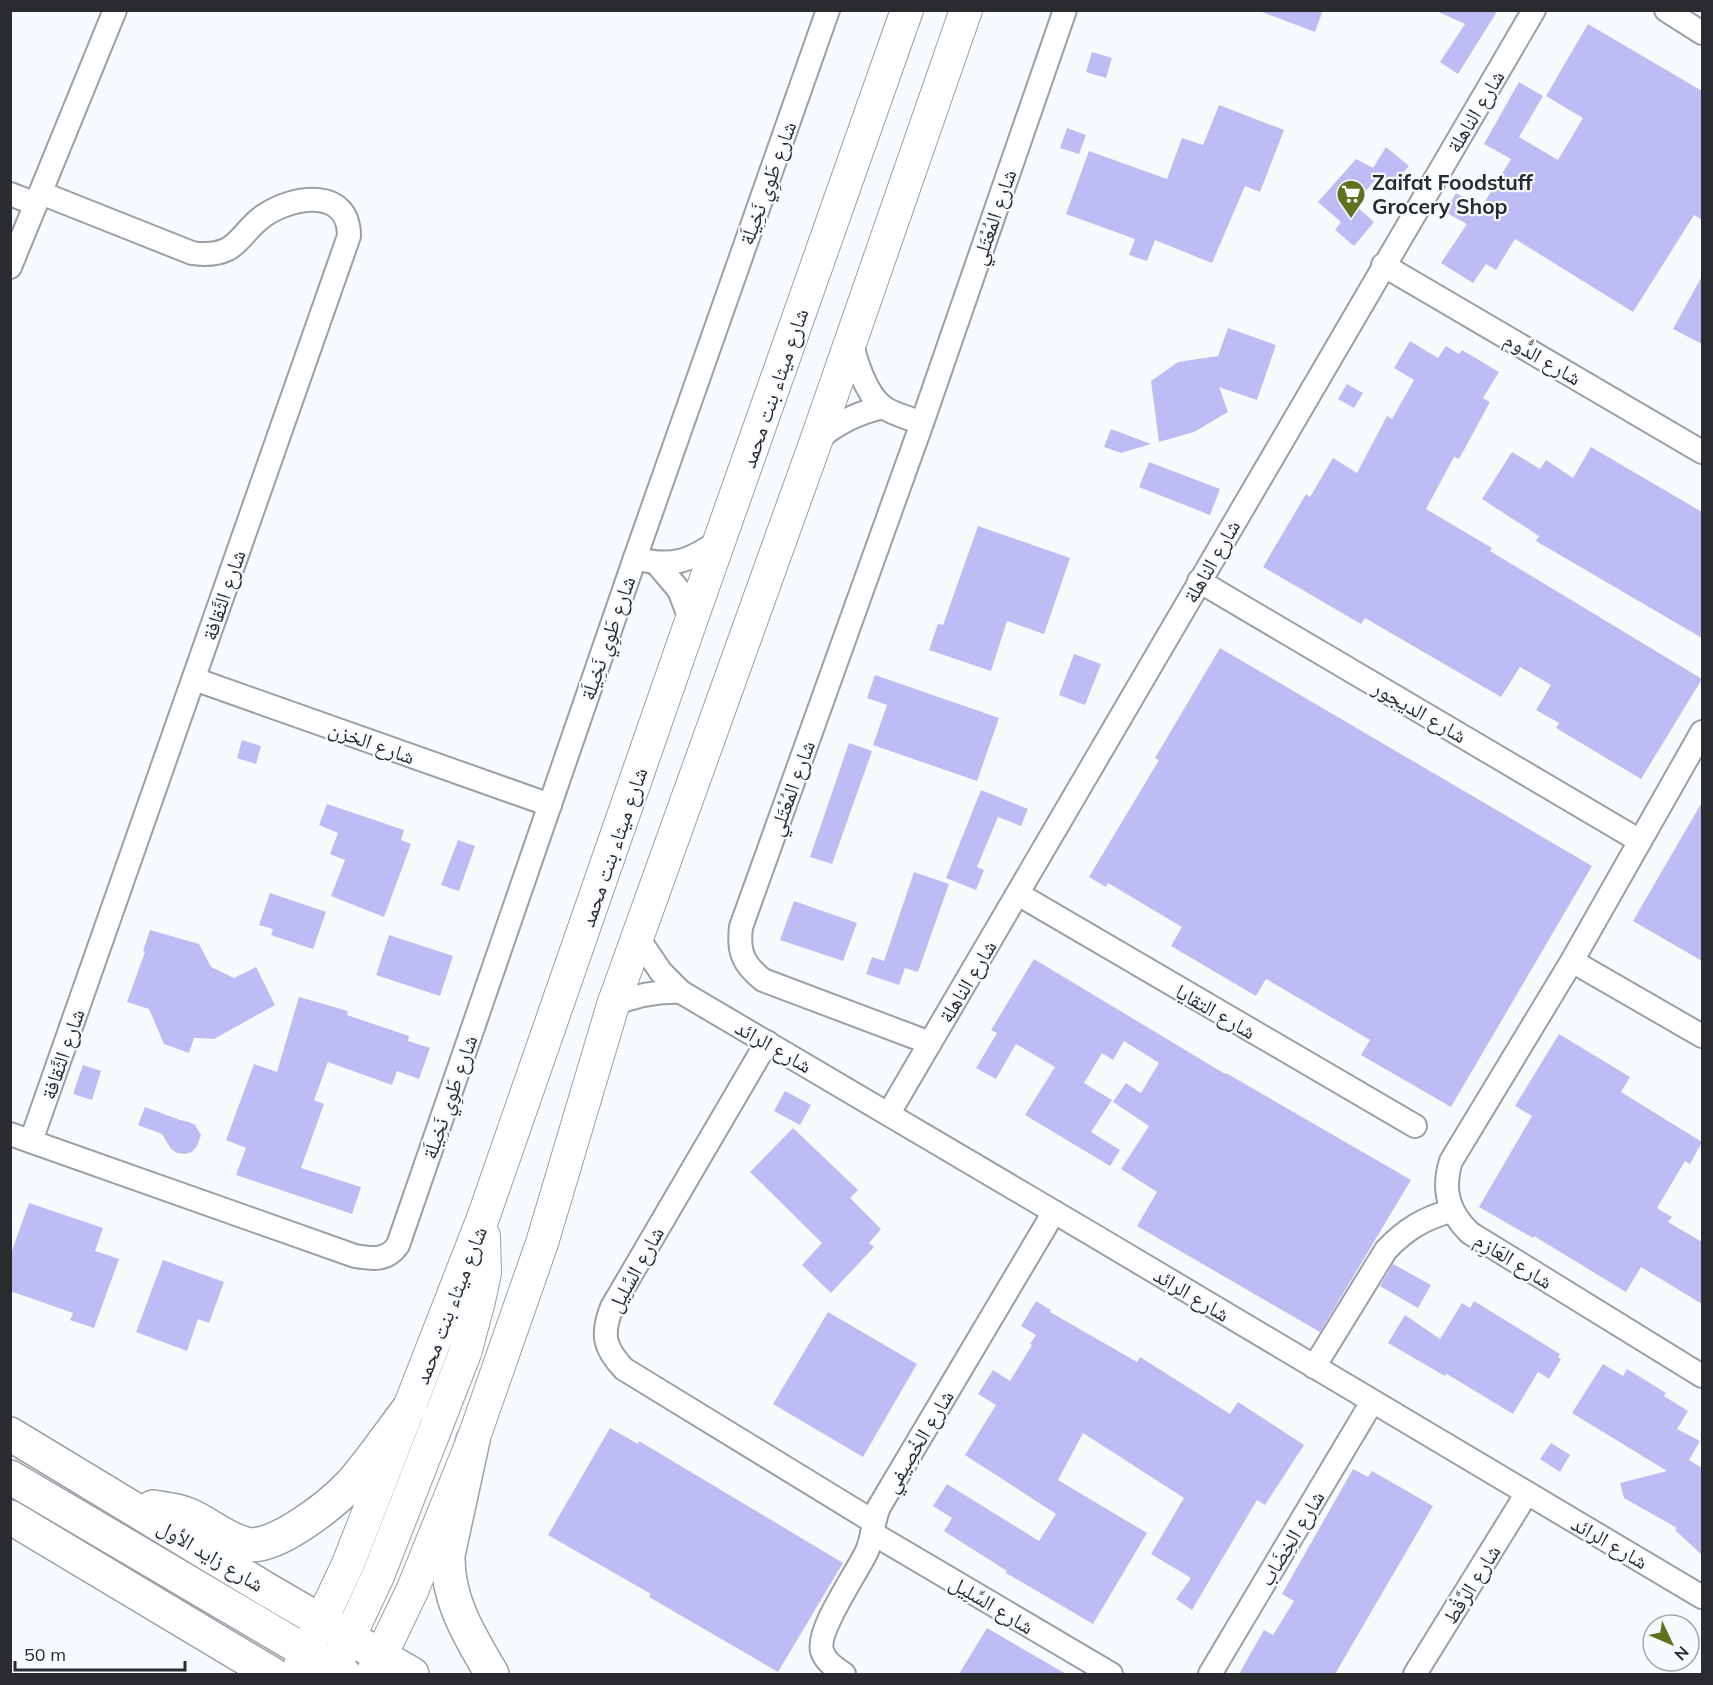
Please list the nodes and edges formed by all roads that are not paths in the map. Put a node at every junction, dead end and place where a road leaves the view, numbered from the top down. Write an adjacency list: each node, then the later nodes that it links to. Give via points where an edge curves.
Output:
1 (115, 10): 10 (street)
2 (828, 10): 19 (street, شارع طَوِي نَخِيلَة)
3 (907, 10): 18 (main road, شارع ميثاء بنت محمد)
4 (966, 10): 13 (main road)
5 (1065, 10): 15 (street, شارع المُعْتَلي)
6 (1534, 10): 11 (street, شارع الناهلة)
7 (1666, 10): 8 (street)
8 (1702, 33)
9 (10, 194): 10 (street)
10 (38, 198): 12 (street); 23 (street, شارع الثَّقافة, via 201,255 230,248 275,208 306,200 335,204 349,227 347,245)
11 (1383, 265): 17 (street, شارع الدُّوم); 21 (street, شارع الناهلة)
12 (10, 267)
13 (851, 336): 14 (street, via 858,366); 16 (main road)
14 (883, 407): 15 (street); 16 (street, via 840,422)
15 (922, 423): 34 (street, شارع المُعْتَلي, via 741,927 739,942 751,970 763,980)
16 (816, 441): 28 (main road)
17 (1702, 452)
18 (720, 540): 20 (street, شارع طَوِي نَخِيلَة, via 691,558); 22 (main road, شارع ميثاء بنت محمد)
19 (635, 558): 20 (street, شارع طَوِي نَخِيلَة); 25 (street, شارع طَوِي نَخِيلَة)
20 (657, 564): 22 (street, شارع طَوِي نَخِيلَة, via 679,590)
21 (1199, 581): 26 (street, شارع الديجور); 27 (street, شارع الناهلة)
22 (691, 621): 40 (main road, شارع ميثاء بنت محمد)
23 (194, 679): 25 (street, شارع الخزن); 37 (street, شارع الثَّقافة)
24 (1702, 732): 26 (street)
25 (550, 806): 37 (street, شارع طَوِي نَخِيلَة, via 398,1245 387,1256 355,1256)
26 (1640, 841): 29 (street)
27 (1018, 894): 34 (street, شارع الناهلة); 36 (street, شارع التقايا)
28 (638, 938): 30 (street, شارع الرائد, via 661,972); 31 (main road)
29 (1572, 961): 32 (street); 38 (street, via 1451,1161 1446,1186)
30 (681, 992): 31 (street, via 653,992); 33 (street, شارع الرائد)
31 (614, 1005): 46 (main road, via 542,1243)
32 (1702, 1036)
33 (767, 1042): 35 (street, شارع الرائد); 51 (street, شارع السِّلِيل, via 612,1307 605,1323 605,1341 612,1357 624,1369)
34 (930, 1043): 35 (street, شارع الناهلة)
35 (889, 1113): 39 (street, شارع الرائد)
36 (1415, 1126)
37 (21, 1138)
38 (1451, 1211): 41 (street, via 1415,1225 1386,1250); 42 (street, شارع العَازِم, via 1470,1233)
39 (1054, 1212): 41 (street, شارع الرائد); 51 (street, شارع الخْصِيفي, via 879,1507)
40 (483, 1218): 44 (main road, شارع ميثاء بنت محمد); 54 (main road, via 484,1273 465,1353 378,1576)
41 (1314, 1367): 43 (street, شارع الرائد)
42 (1702, 1376)
43 (1372, 1402): 48 (street, شارع الرائد); 62 (street, شارع الخِضَاب)
44 (410, 1407): 49 (main road, via 334,1500 292,1530 260,1545 237,1541 189,1515); 53 (main road, شارع ميثاء بنت محمد)
45 (10, 1434): 49 (main road, شارع زايد الأول)
46 (474, 1440): 55 (main road, via 412,1591); 59 (main road, via 447,1572 457,1609)
47 (10, 1477): 56 (main road)
48 (1527, 1493): 52 (street, شارع الرائد); 63 (street, شارع الرَّقْط)
49 (130, 1506): 53 (main road, شارع زايد الأول)
50 (10, 1517): 57 (main road)
51 (873, 1527): 60 (street, شارع الخْصِيفي, via 867,1551 826,1627 822,1642 827,1661); 61 (street, شارع السِّلِيل)
52 (1702, 1597)
53 (321, 1622): 54 (main road, شارع زايد الأول); 56 (main road)
54 (349, 1638): 55 (main road, شارع زايد الأول); 56 (main road)
55 (376, 1665): 56 (main road); 58 (main road, شارع زايد الأول)
56 (324, 1671)
57 (272, 1674)
58 (412, 1674)
59 (492, 1674)
60 (844, 1674)
61 (1112, 1674)
62 (1210, 1674)
63 (1415, 1674)

